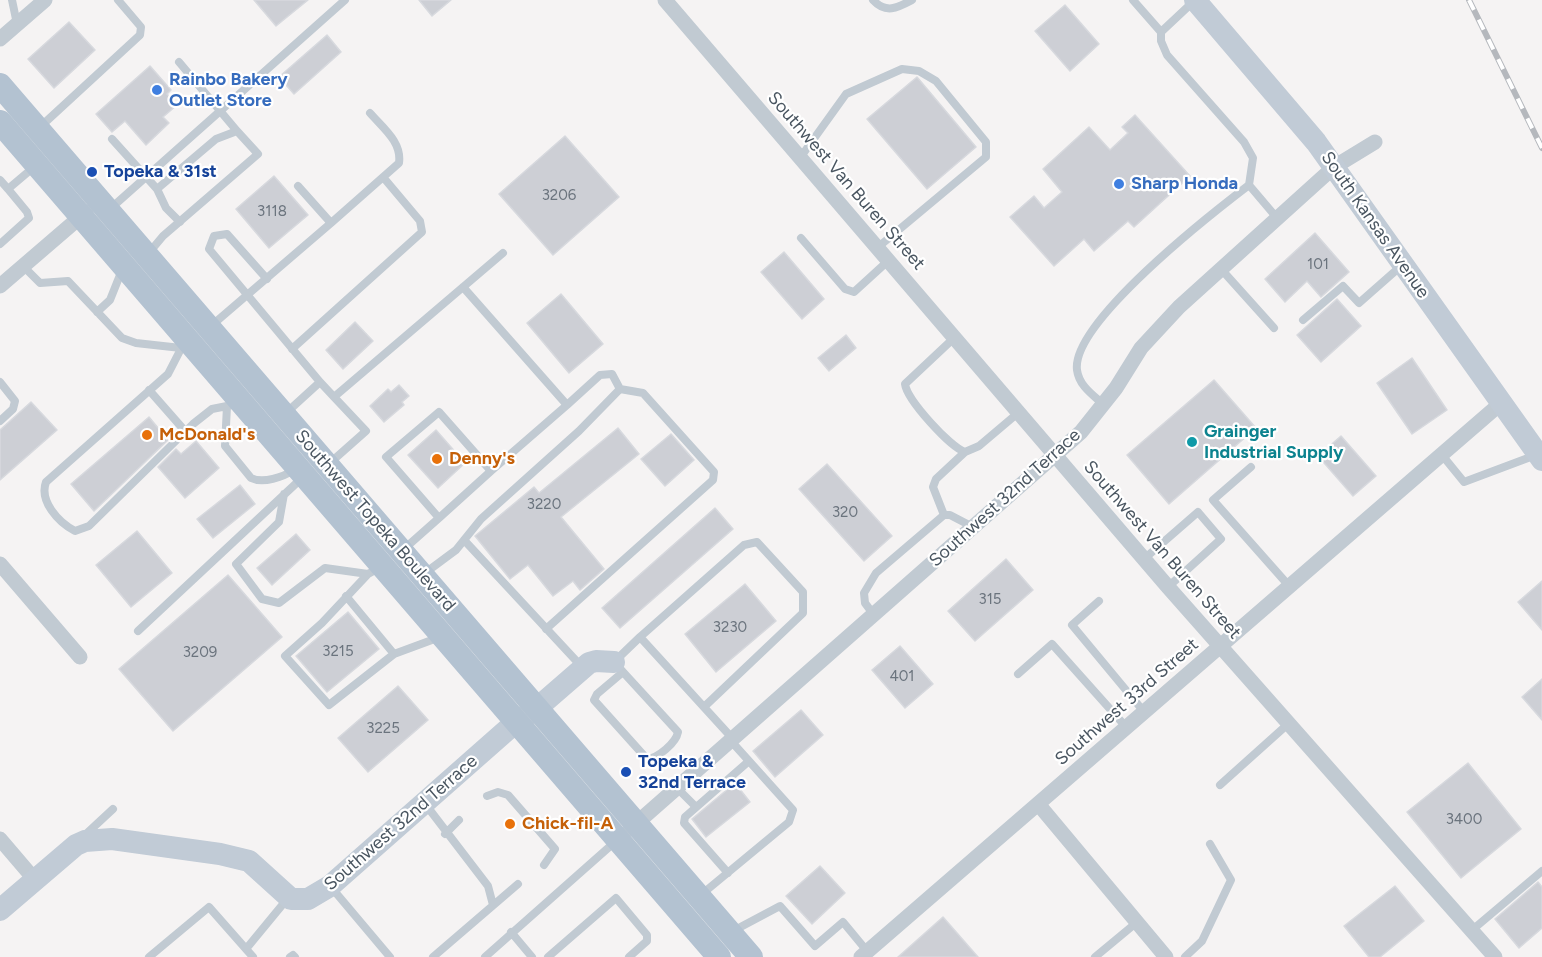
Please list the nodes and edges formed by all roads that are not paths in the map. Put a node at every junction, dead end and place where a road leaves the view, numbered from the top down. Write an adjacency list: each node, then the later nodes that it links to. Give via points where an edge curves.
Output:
1 (12, 0): 10 (lane)
2 (45, 0): 10 (street)
3 (118, 0): 18 (lane, via 141,27 140,35)
4 (345, 0): 15 (lane)
5 (664, 0): 22 (street, Southwest Van Buren Street)
6 (873, 0): 7 (lane, via 880,8 894,10)
7 (912, 0)
8 (1133, 0): 11 (lane)
9 (1195, 0): 11 (lane); 24 (street, South Kansas Avenue, via 1275,91)
10 (17, 24): 12 (street)
11 (1161, 32): 28 (lane, via 1167,55 1244,142 1253,158)
12 (0, 39)
13 (180, 62): 15 (lane)
14 (1, 87): 18 (main road, Southwest Topeka Boulevard)
15 (222, 110): 19 (lane); 25 (lane)
16 (370, 113): 26 (lane, via 400,153 399,163)
17 (0, 122): 23 (main road, Southwest Topeka Boulevard)
18 (38, 129): 32 (main road, Southwest Topeka Boulevard)
19 (237, 131): 31 (lane, via 216,139); 35 (lane, via 258,154)
20 (112, 139): 25 (lane)
21 (1375, 142): 24 (street, Southwest 32nd Terrace)
22 (800, 158): 39 (street, Southwest Van Buren Street); 39 (lane, via 846,94 902,69 919,71 936,81 986,142 986,157)
23 (37, 165): 30 (lane); 33 (main road, Southwest Topeka Boulevard)
24 (1334, 167): 34 (street, Southwest 32nd Terrace); 44 (street, South Kansas Avenue)
25 (145, 177): 31 (lane); 32 (lane)
26 (383, 177): 36 (lane); 56 (lane, via 420,221 422,232)
27 (0, 180): 30 (lane)
28 (1249, 184): 34 (lane); 65 (lane, via 1197,225 1114,302 1080,346 1076,369 1081,383)
29 (298, 186): 36 (lane)
30 (8, 189): 38 (lane, via 29,218)
31 (157, 189): 35 (lane, via 166,208)
32 (105, 205): 33 (street); 41 (main road, Southwest Topeka Boulevard)
33 (81, 216): 43 (main road, Southwest Topeka Boulevard); 45 (street)
34 (1277, 218): 46 (street, Southwest 32nd Terrace)
35 (180, 222): 41 (lane)
36 (330, 223): 47 (lane)
37 (801, 238): 42 (lane, via 845,289 854,292)
38 (0, 244)
39 (877, 248): 42 (street, Southwest Van Buren Street)
40 (503, 253): 49 (lane)
41 (147, 255): 54 (main road, Southwest Topeka Boulevard)
42 (888, 261): 55 (street, Southwest Van Buren Street)
43 (124, 265): 51 (lane, via 110,300); 54 (main road, Southwest Topeka Boulevard)
44 (1402, 265): 52 (lane, via 1359,303 1343,286); 62 (street, South Kansas Avenue)
45 (23, 266): 48 (street); 51 (lane, via 40,283 68,281)
46 (1221, 269): 53 (lane); 65 (street, Southwest 32nd Terrace, via 1159,326)
47 (267, 279): 50 (lane); 50 (lane, via 227,234 214,236 209,249)
48 (0, 286)
49 (463, 287): 61 (lane); 64 (lane)
50 (248, 296): 54 (lane); 56 (lane)
51 (97, 312): 54 (lane, via 122,338 136,343)
52 (1303, 320)
53 (1274, 328)
54 (195, 336): 60 (lane, via 168,374); 63 (main road, Southwest Topeka Boulevard); 67 (main road, Southwest Topeka Boulevard)
55 (954, 338): 66 (street, Southwest Van Buren Street); 70 (lane, via 905,384 906,392 925,415)
56 (292, 349): 58 (lane)
57 (0, 382): 68 (lane, via 15,401 13,409)
58 (320, 382): 61 (lane); 67 (lane)
59 (620, 388): 64 (lane, via 612,374 600,375); 82 (lane, via 579,431 481,519); 92 (lane, via 643,393 714,472 713,480)
60 (149, 390): 69 (lane); 69 (lane, via 46,482 43,490 47,504 75,531 89,526)
61 (334, 397): 74 (lane, via 366,431)
62 (1500, 404): 72 (street, Southwest 33rd Street); 73 (street, South Kansas Avenue)
63 (234, 405): 69 (lane, via 212,409); 77 (main road, Southwest Topeka Boulevard); 77 (lane, via 225,446 251,478 257,481)
64 (567, 405): 76 (lane)
65 (1104, 405): 71 (street, Southwest 32nd Terrace)
66 (1018, 412): 70 (lane, via 979,446); 71 (street, Southwest Van Buren Street)
67 (284, 415): 74 (main road, Southwest Topeka Boulevard)
68 (0, 420)
69 (185, 431)
70 (965, 452): 79 (lane, via 936,479 933,487)
71 (1055, 455): 81 (street, Southwest 32nd Terrace); 83 (street, Southwest Van Buren Street)
72 (1442, 455): 73 (lane, via 1464,482); 87 (street, Southwest 33rd Street)
73 (1540, 457)
74 (326, 463): 77 (main road); 85 (main road, Southwest Topeka Boulevard)
75 (1251, 467): 87 (lane, via 1213,500)
76 (491, 471): 80 (lane); 80 (lane, via 439,412 386,457)
77 (300, 472): 78 (lane); 85 (main road, Southwest Topeka Boulevard)
78 (284, 494): 85 (lane, via 279,522 236,564 262,599 279,603 325,568); 93 (lane)
79 (944, 515): 81 (lane); 91 (lane, via 867,585 865,603)
80 (439, 518): 85 (lane)
81 (973, 527): 91 (street, Southwest 32nd Terrace)
82 (464, 540): 86 (lane); 92 (lane)
83 (1144, 560): 88 (street, Southwest Van Buren Street); 88 (lane, via 1198,512 1221,539)
84 (0, 564): 98 (street)
85 (384, 564): 86 (main road, Southwest Topeka Boulevard); 89 (lane); 94 (main road, Southwest Topeka Boulevard)
86 (422, 576): 103 (main road, Southwest Topeka Boulevard)
87 (1290, 586): 96 (street, Southwest 33rd Street)
88 (1168, 587): 96 (street, Southwest Van Buren Street)
89 (346, 596): 97 (lane); 97 (lane, via 285,656 329,705)
90 (1099, 601): 104 (lane, via 1072,625)
91 (874, 615): 108 (street, Southwest 32nd Terrace)
92 (546, 629): 100 (lane)
93 (138, 631)
94 (443, 636): 97 (lane); 105 (main road, Southwest Topeka Boulevard)
95 (640, 637): 99 (lane); 102 (lane); 102 (lane, via 744,545 758,542 803,592 803,613)
96 (1220, 647): 104 (street, Southwest 33rd Street); 106 (street, Southwest Van Buren Street)
97 (394, 654)
98 (80, 657)
99 (619, 667): 99 (lane, via 594,700 647,759 654,758 677,738 678,732); 100 (street, Southwest 32nd Terrace, via 596,661)
100 (583, 668): 103 (street, Southwest 32nd Terrace)
101 (1018, 674): 107 (lane, via 1052,644)
102 (704, 707): 108 (lane)
103 (536, 709): 105 (street, Southwest 32nd Terrace); 118 (main road, Southwest Topeka Boulevard)
104 (1145, 712): 107 (street, Southwest 33rd Street)
105 (516, 722): 113 (street, Southwest 32nd Terrace); 121 (main road, Southwest Topeka Boulevard)
106 (1288, 724): 110 (lane); 135 (street, Southwest Van Buren Street)
107 (1127, 728): 114 (street, Southwest 33rd Street)
108 (732, 740): 109 (lane); 111 (street, Southwest 32nd Terrace)
109 (749, 761): 115 (lane); 126 (lane, via 793,810 789,822)
110 (1220, 785)
111 (677, 788): 115 (lane); 118 (street, Southwest 32nd Terrace)
112 (487, 796): 124 (lane, via 498,792 508,795 555,849)
113 (424, 803): 119 (lane); 129 (street, Southwest 32nd Terrace)
114 (1039, 805): 134 (street); 140 (street, Southwest 33rd Street)
115 (696, 807): 126 (lane, via 684,823)
116 (113, 809): 123 (lane)
117 (459, 820): 119 (lane)
118 (636, 824): 121 (street, Southwest 32nd Terrace); 131 (main road, Southwest Topeka Boulevard)
119 (446, 834): 132 (lane, via 488,886)
120 (0, 839): 127 (street)
121 (617, 840): 136 (lane); 139 (main road, Southwest Topeka Boulevard)
122 (1210, 844): 152 (lane, via 1231,880 1202,941)
123 (69, 850): 127 (street); 130 (street, via 86,841 112,839 237,857 256,866)
124 (544, 865)
125 (1542, 871): 135 (lane)
126 (728, 873): 131 (lane)
127 (35, 880): 133 (street)
128 (518, 884): 132 (lane)
129 (330, 886): 130 (street, Southwest 32nd Terrace, via 308,899); 143 (lane)
130 (288, 897): 138 (lane)
131 (699, 897): 137 (main road, Southwest Topeka Boulevard)
132 (493, 905): 144 (lane)
133 (0, 910)
134 (1136, 923): 150 (lane); 151 (street)
135 (1471, 931): 153 (street, Southwest Van Buren Street)
136 (511, 932): 145 (lane); 146 (lane)
137 (730, 933): 140 (lane, via 780,906 815,946 843,922); 149 (main road, Southwest Topeka Boulevard)
138 (246, 949): 141 (lane, via 209,907); 142 (lane)
139 (710, 952)
140 (864, 954)
141 (149, 957)
142 (253, 957)
143 (390, 957)
144 (434, 957)
145 (484, 957)
146 (532, 957)
147 (548, 957): 148 (lane, via 616,898 646,935 647,941)
148 (629, 957)
149 (751, 957)
150 (1095, 957)
151 (1166, 957)
152 (1185, 957)
153 (1495, 957)

